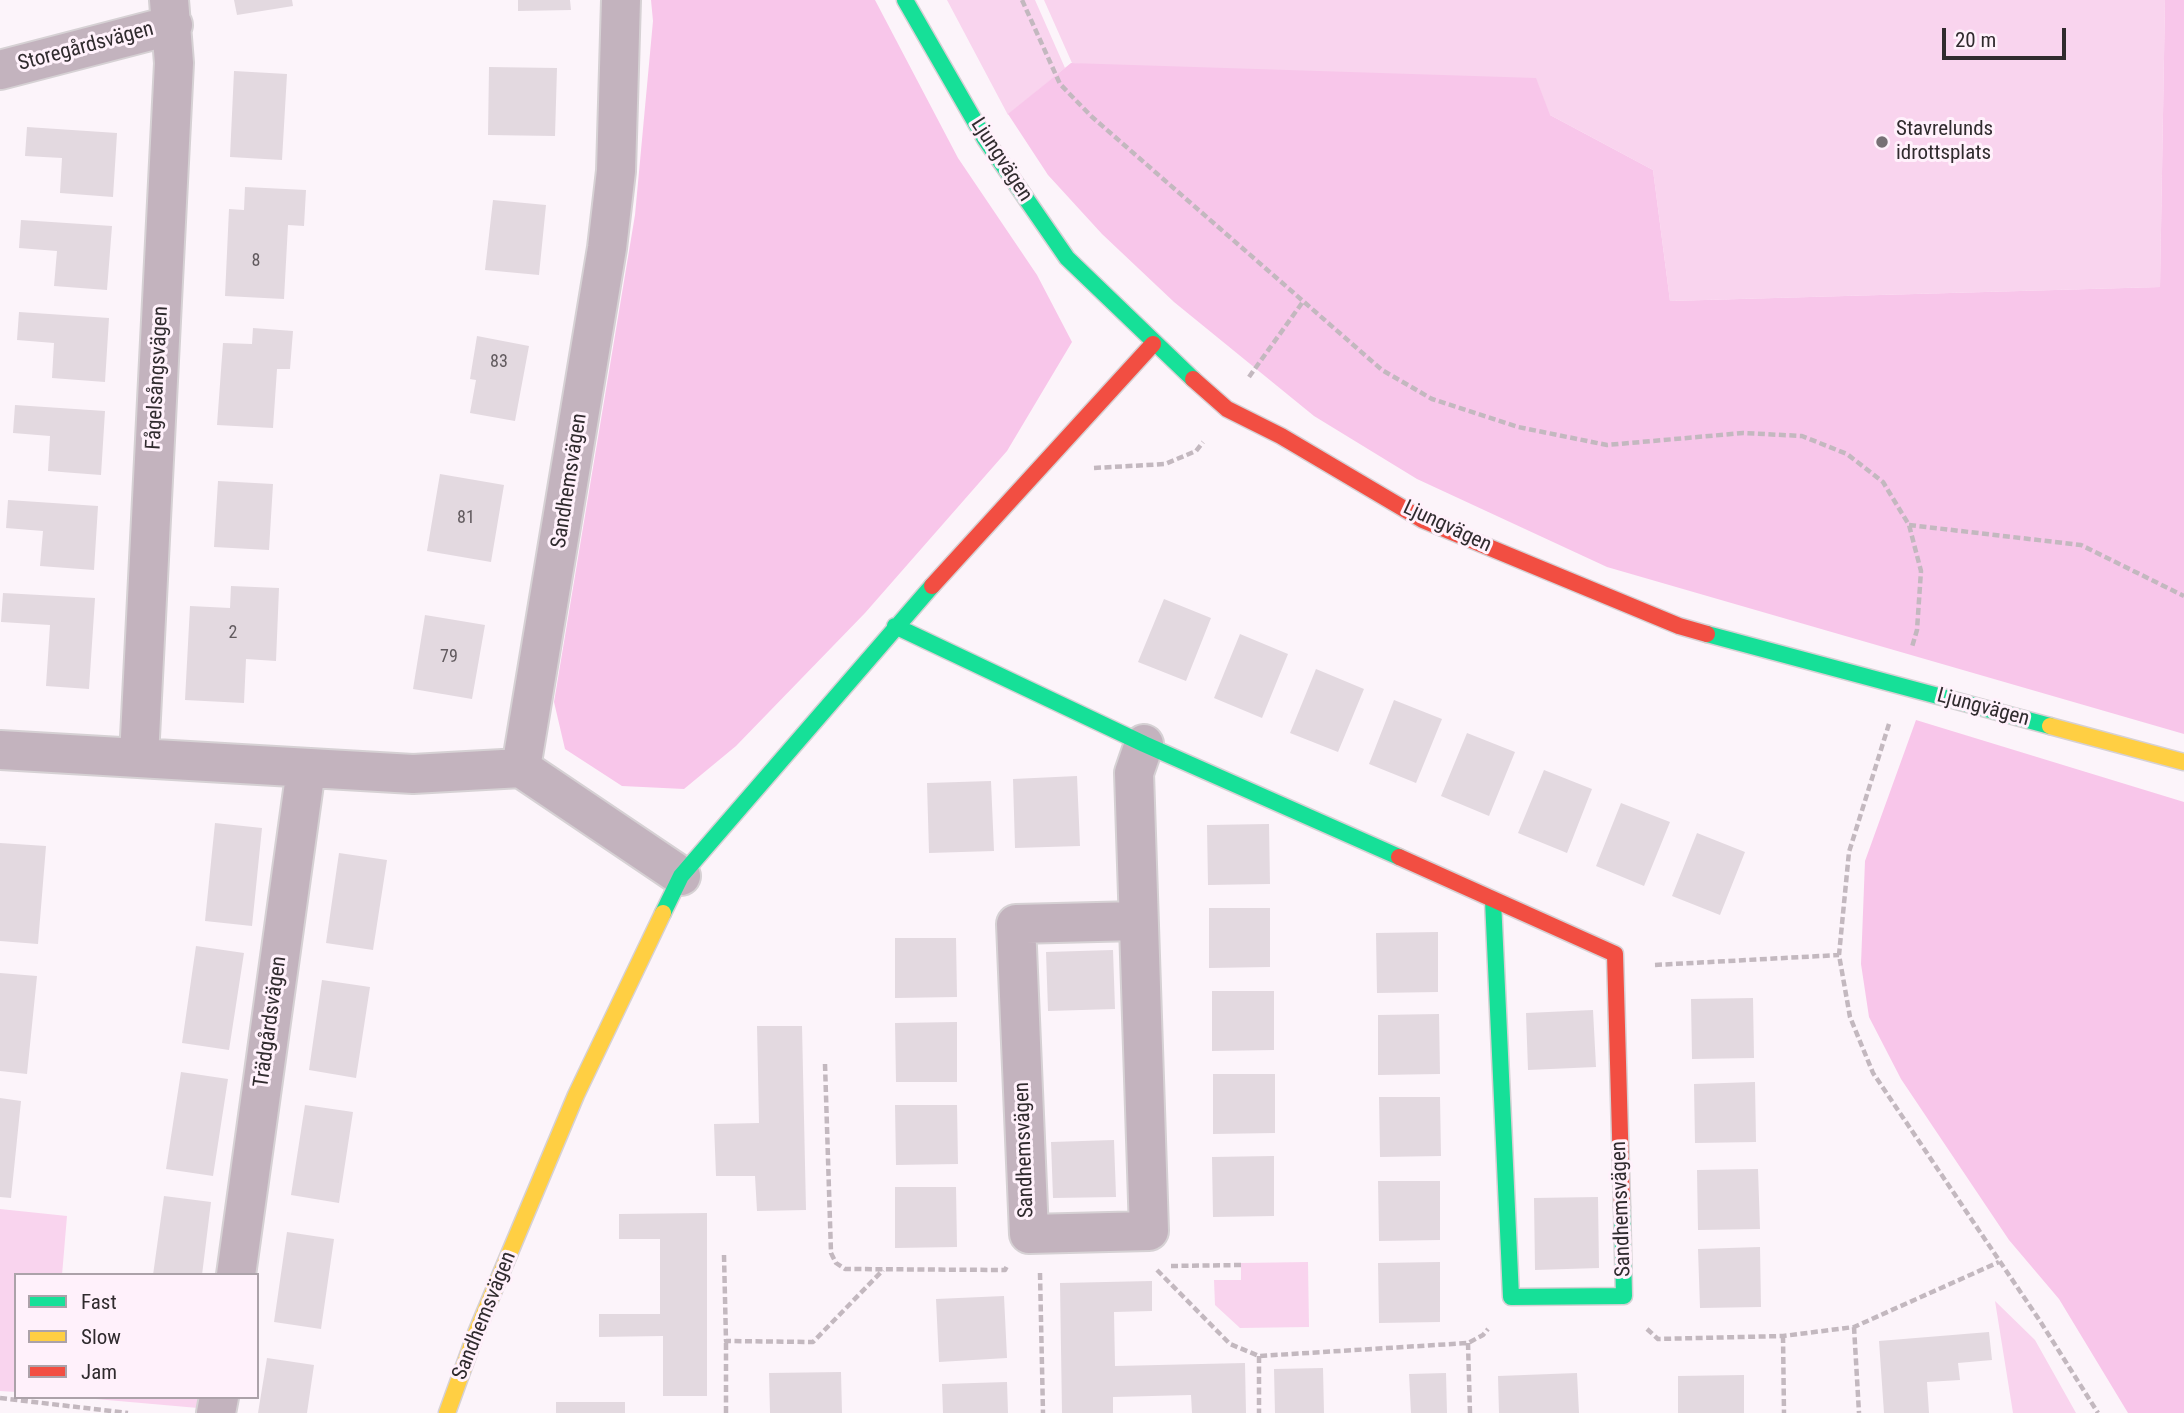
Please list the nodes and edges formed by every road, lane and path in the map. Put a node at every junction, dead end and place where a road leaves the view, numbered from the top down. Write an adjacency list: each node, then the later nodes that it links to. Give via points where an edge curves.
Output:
1 (621, 0): 16 (street, Sandhemsvägen, via 616,171 607,248)
2 (905, 0): 6 (street, Ljungvägen, via 985,139 1067,258)
3 (1022, 0): 7 (path, via 1060,84 1091,116 1302,303 1392,376 1432,399 1518,427 1607,445 1743,433 1802,436 1847,454 1883,482)
4 (171, 12): 5 (street, Storegårdsvägen); 14 (street, Fågelsångsvägen, via 174,63)
5 (0, 70)
6 (1153, 344): 9 (street, Sandhemsvägen); 15 (street, Ljungvägen, via 1227,408 1423,520 1679,626)
7 (1909, 525): 8 (path, via 2081,545); 10 (path, via 1921,571 1917,631)
8 (2184, 596)
9 (895, 626): 12 (street); 18 (street, Sandhemsvägen)
10 (1909, 658)
11 (1890, 721): 22 (path, via 1849,852)
12 (1144, 744): 19 (street); 20 (street, Sandhemsvägen, via 1134,773)
13 (0, 750): 14 (street)
14 (139, 757): 17 (street)
15 (2184, 762)
16 (521, 768): 17 (street, via 413,774); 18 (street)
17 (306, 769): 29 (street, Trädgårdsvägen)
18 (681, 876): 39 (street, Sandhemsvägen, via 576,1095)
19 (1493, 900): 21 (street); 31 (street)
20 (1138, 921): 24 (street, Sandhemsvägen, via 1149,1231); 24 (street, Sandhemsvägen, via 1016,924)
21 (1615, 954): 22 (path, via 1643,966); 30 (street, Sandhemsvägen)
22 (1839, 955): 26 (path, via 1850,1017 1872,1073)
23 (825, 1064): 28 (path, via 831,1253 845,1269)
24 (1034, 1252): 28 (path, via 1014,1248 1005,1270); 41 (path)
25 (724, 1255): 34 (path)
26 (1999, 1262): 32 (path); 46 (path)
27 (1241, 1265): 36 (path, via 1157,1266 1158,1275 1230,1344)
28 (883, 1269): 34 (path, via 813,1342)
29 (236, 1273)
30 (1624, 1296): 31 (street, Sandhemsvägen); 33 (path, via 1658,1339)
31 (1511, 1297): 35 (path, via 1483,1335)
32 (1854, 1327): 33 (path); 45 (path)
33 (1783, 1336): 44 (path)
34 (726, 1341): 40 (path)
35 (1468, 1343): 36 (path); 43 (path)
36 (1259, 1356): 42 (path)
37 (0, 1398): 38 (path)
38 (128, 1413)
39 (447, 1413)
40 (726, 1413)
41 (1043, 1413)
42 (1259, 1413)
43 (1470, 1413)
44 (1784, 1413)
45 (1859, 1413)
46 (2098, 1413)

